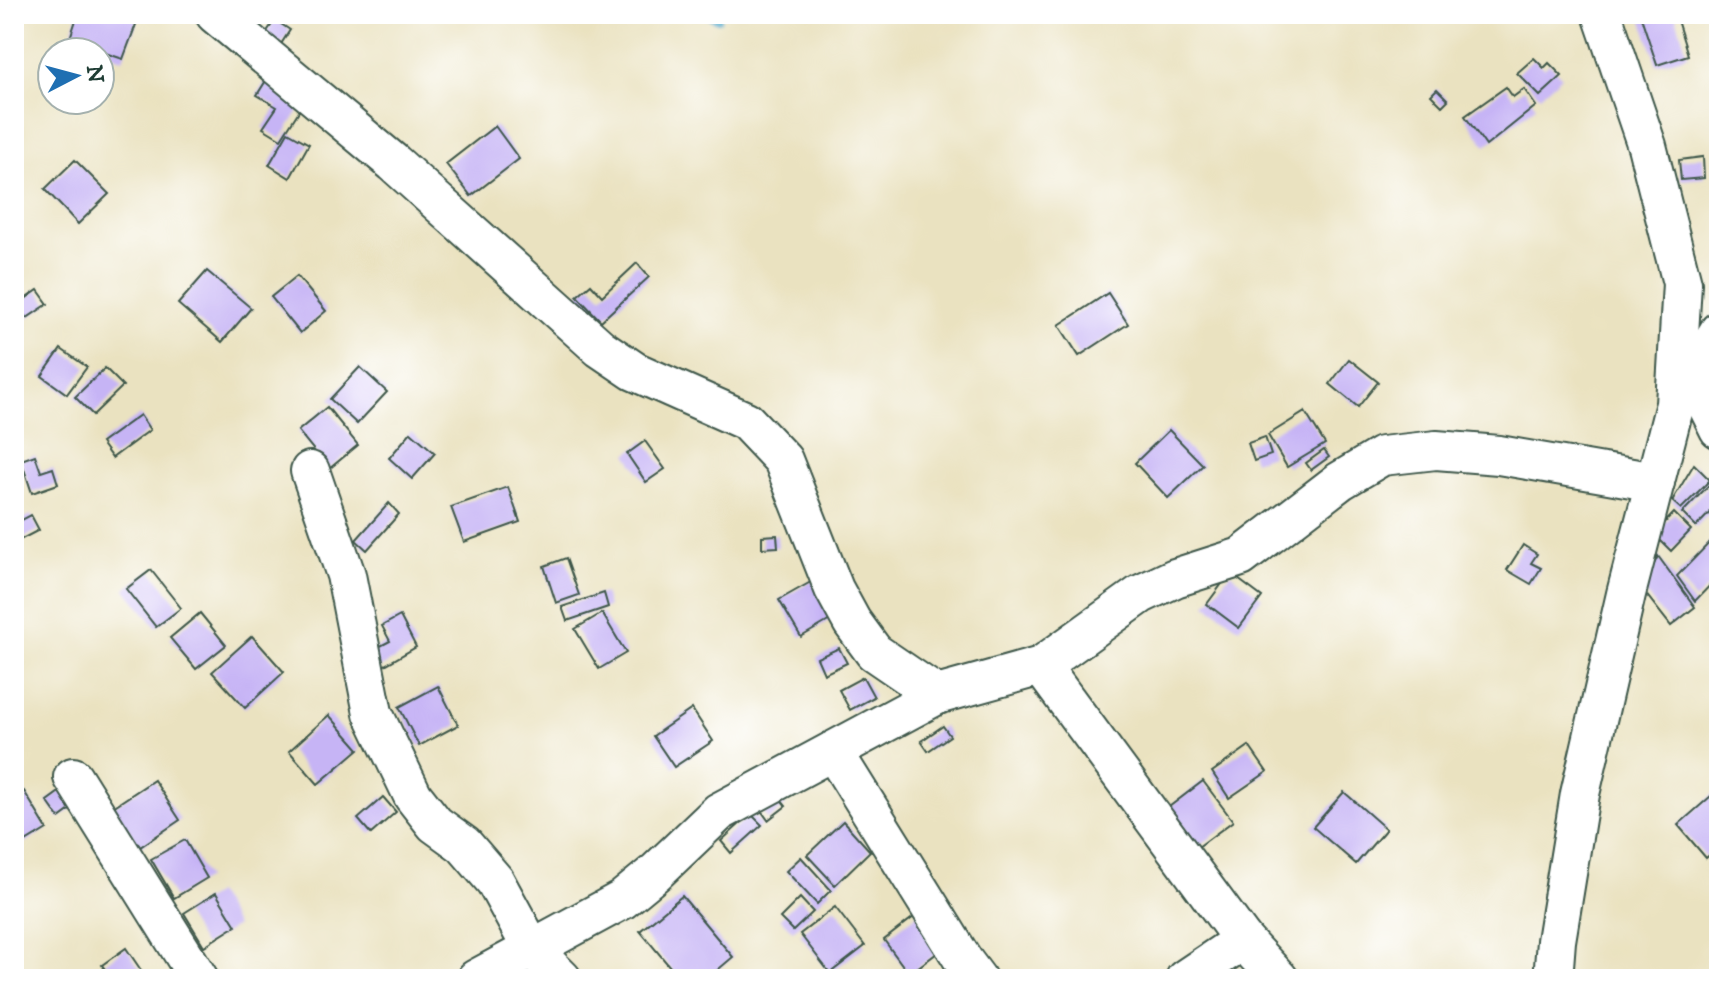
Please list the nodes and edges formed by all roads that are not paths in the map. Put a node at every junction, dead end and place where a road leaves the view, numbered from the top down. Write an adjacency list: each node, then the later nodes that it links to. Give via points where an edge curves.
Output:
1 (215, 14): 9 (street, via 394,163 600,348 634,371 746,421 783,460 852,622 874,652)
2 (1602, 14): 4 (street, via 1647,146 1682,283)
3 (1719, 331): 4 (street)
4 (1683, 389): 5 (street); 7 (street)
5 (1719, 429)
6 (310, 471): 13 (street, via 346,575 373,713 413,796 495,881)
7 (1655, 482): 8 (street, via 1499,455 1436,450 1382,456 1340,481 1241,557 1141,594); 20 (street, via 1580,794)
8 (1041, 666): 9 (street); 12 (street)
9 (937, 695): 10 (street)
10 (833, 751): 13 (street, via 719,812 622,900); 17 (street)
11 (73, 777): 14 (street)
12 (1243, 940): 18 (street); 19 (street)
13 (532, 949): 15 (street); 16 (street)
14 (199, 979)
15 (476, 979)
16 (562, 979)
17 (977, 979)
18 (1185, 979)
19 (1279, 979)
20 (1553, 979)

